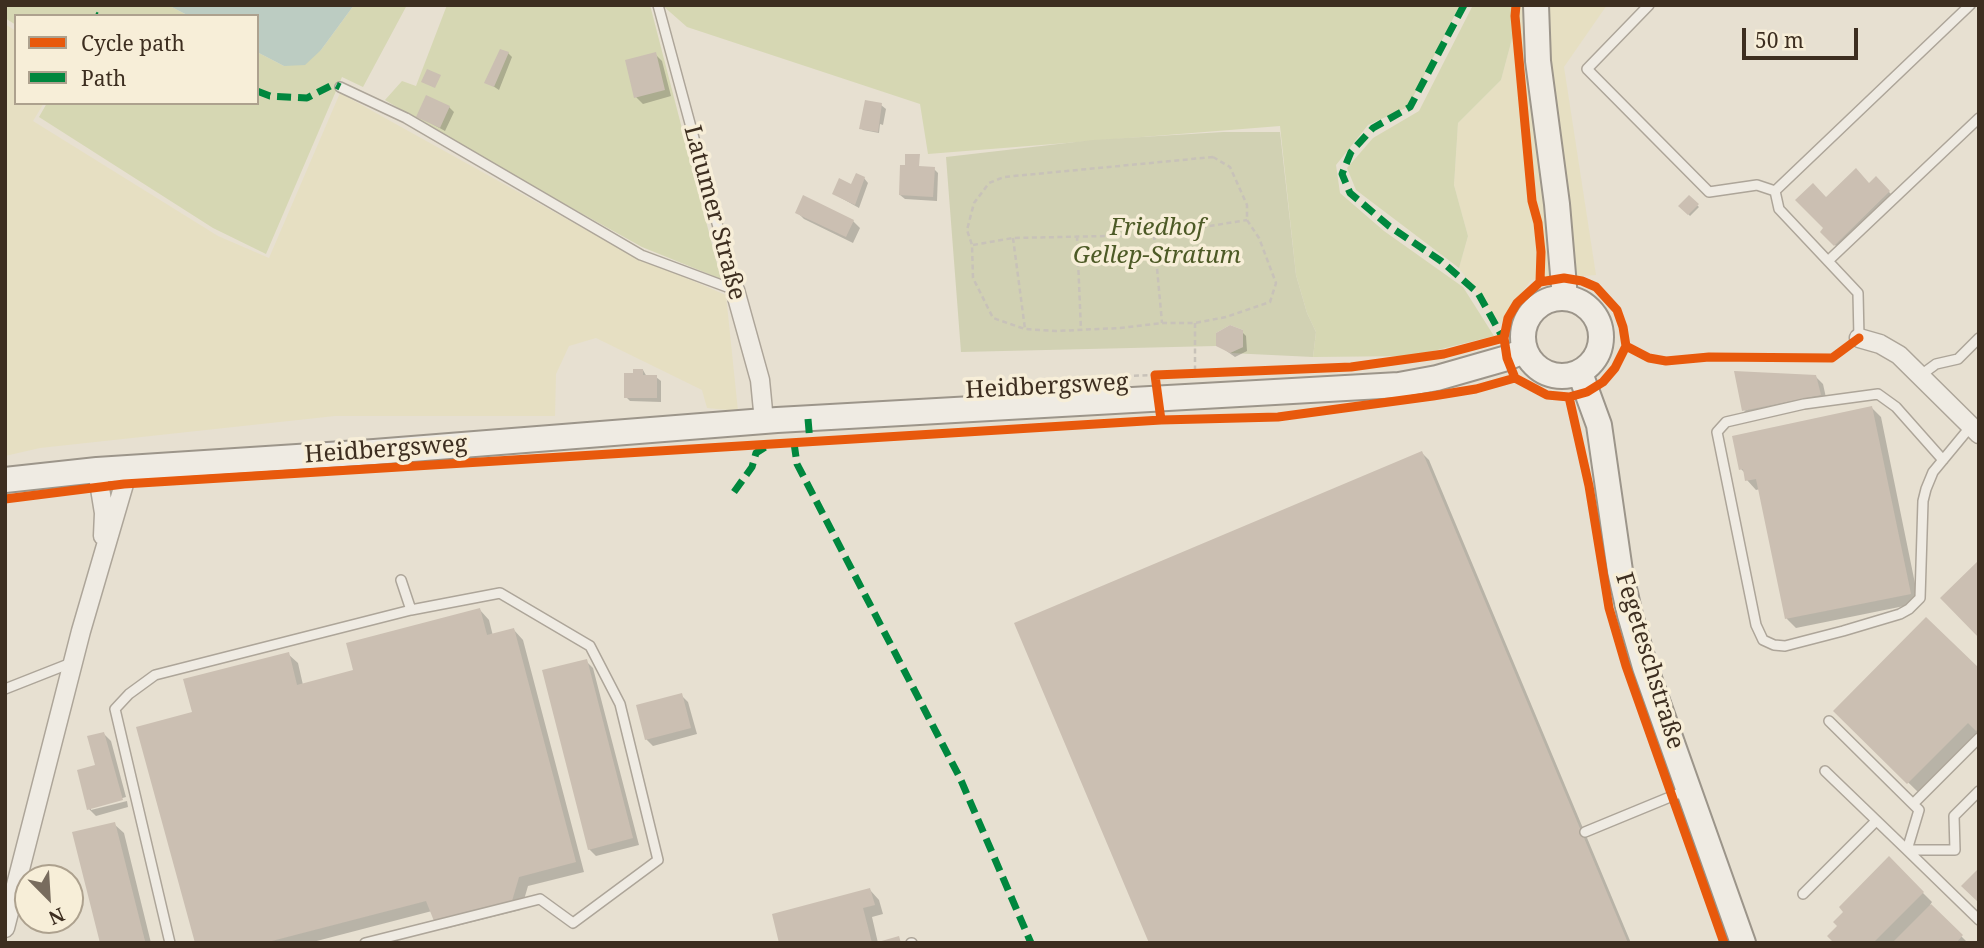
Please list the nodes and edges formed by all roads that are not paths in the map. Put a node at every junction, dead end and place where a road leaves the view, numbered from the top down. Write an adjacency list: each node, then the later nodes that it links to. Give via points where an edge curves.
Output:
1 (658, 5): 9 (lane, Latumer Straße)
2 (1536, 5): 10 (street, via 1538,61 1558,204)
3 (1650, 5): 7 (lane, via 1587,69 1709,192 1758,185)
4 (1970, 5): 7 (lane)
5 (340, 87): 9 (lane, via 406,118 641,255)
6 (1979, 118): 8 (lane)
7 (1775, 191): 8 (lane, via 1779,209)
8 (1828, 261): 11 (lane, via 1858,293)
9 (735, 289): 16 (street, Latumer Straße, via 760,380)
10 (1565, 298): 13 (street, via 1552,299 1531,313 1523,337); 14 (street, via 1588,308 1601,330 1598,355)
11 (1859, 338): 15 (street, via 1899,355)
12 (1979, 338): 15 (lane, via 1958,359)
13 (1525, 350): 14 (street, via 1546,374); 16 (street, Heidbergsweg, via 1399,385)
14 (1580, 373): 30 (street, Fegeteschstraße, via 1599,425 1630,615)
15 (1921, 375): 17 (street)
16 (764, 421): 19 (street, Heidbergsweg)
17 (1975, 430): 18 (lane)
18 (1942, 460): 18 (lane, via 1923,501 1920,598 1900,614 1843,631 1785,646 1763,640 1756,625 1717,432 1726,422 1804,404 1878,394 1896,407)
19 (123, 468): 20 (street, Heidbergsweg); 22 (street, via 124,484)
20 (97, 470): 21 (street, Heidbergsweg); 22 (street, via 104,513)
21 (5, 480)
22 (102, 564): 25 (street)
23 (401, 580): 24 (lane)
24 (411, 610): 39 (lane, via 155,675 115,709); 40 (lane, via 500,593 590,646 620,704 658,860 573,923 540,899)
25 (73, 662): 26 (lane); 38 (street)
26 (5, 689)
27 (1829, 721): 32 (lane)
28 (1979, 737): 32 (lane)
29 (1825, 771): 33 (lane)
30 (1688, 789): 34 (lane); 41 (street, Fegeteschstraße)
31 (1979, 791): 35 (lane, via 1954,816 1955,850)
32 (1913, 804): 35 (lane, via 1919,810)
33 (1876, 821): 35 (lane); 36 (lane)
34 (1585, 832)
35 (1907, 850): 37 (lane)
36 (1803, 894)
37 (1979, 920)
38 (5, 928)
39 (170, 943)
40 (365, 943)
41 (1743, 943)

